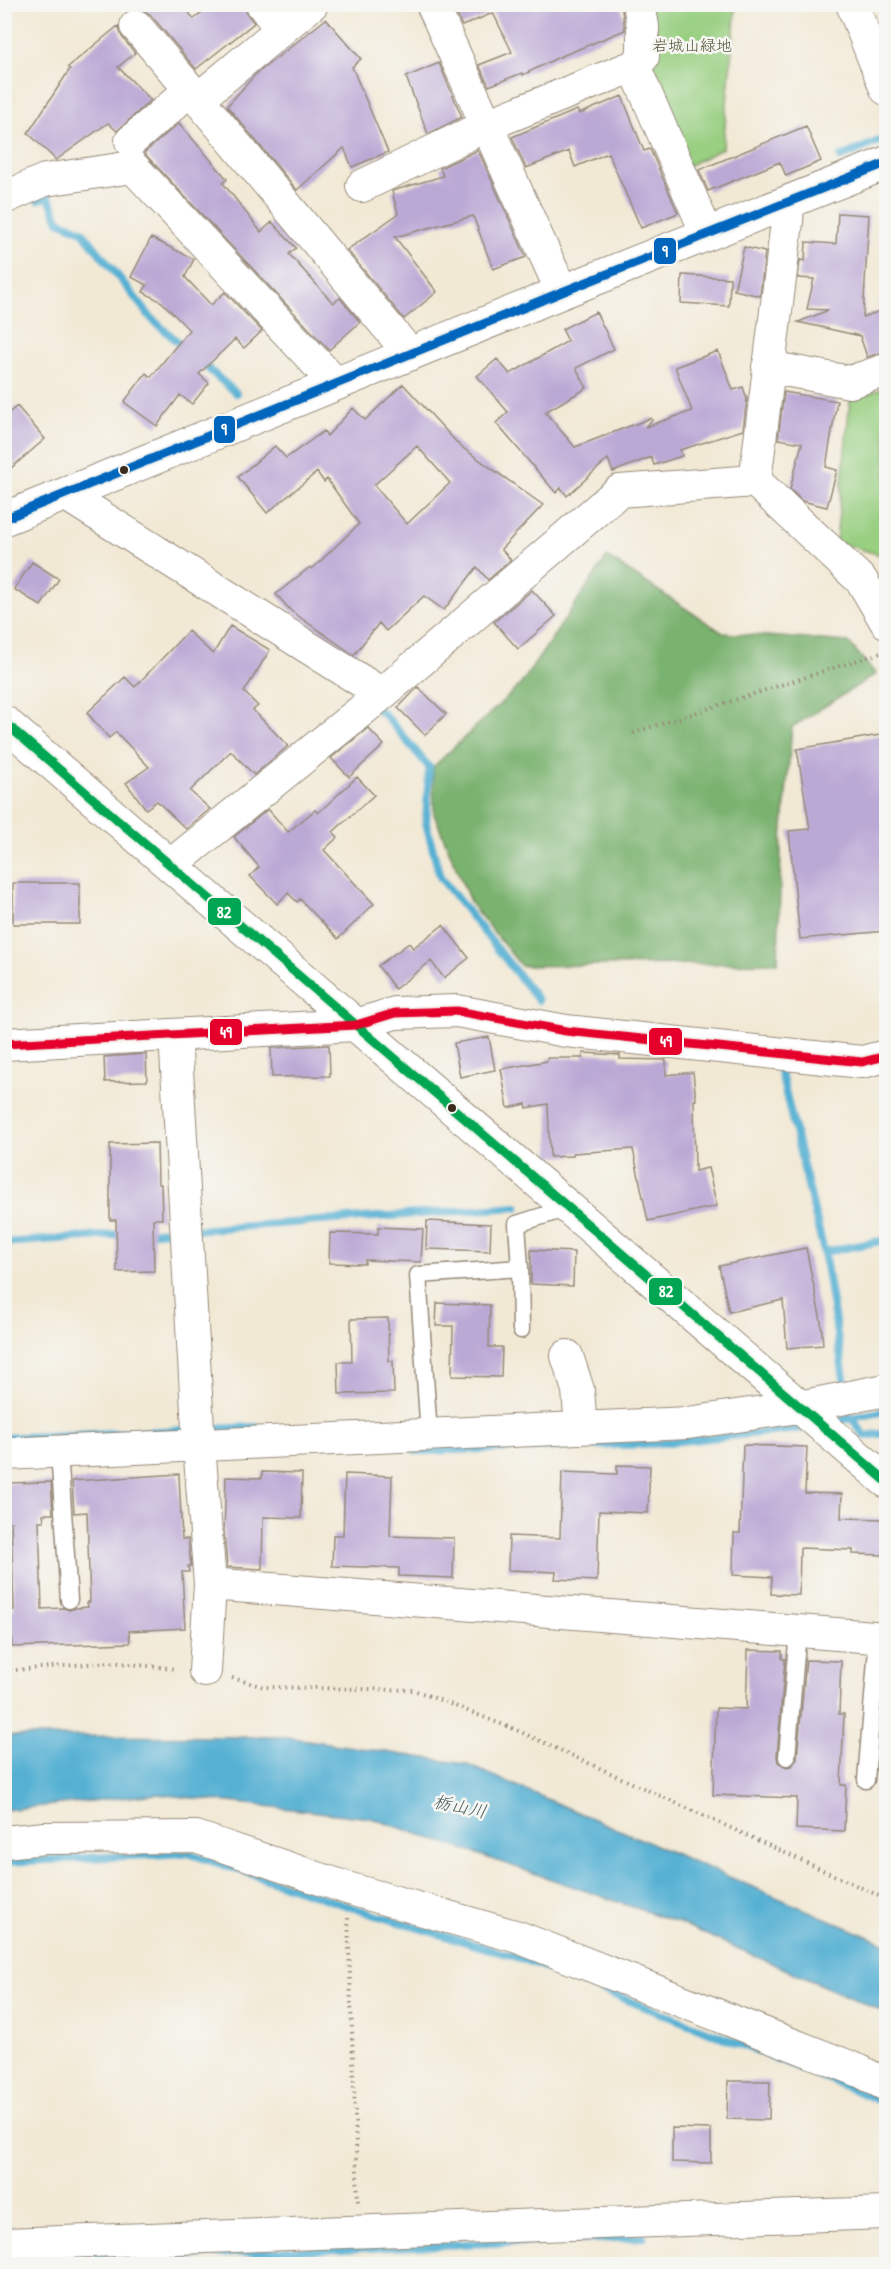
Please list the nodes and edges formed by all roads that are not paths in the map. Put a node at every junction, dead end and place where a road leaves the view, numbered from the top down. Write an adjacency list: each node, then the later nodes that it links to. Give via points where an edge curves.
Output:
1 (262, 4): 7 (street)
2 (312, 4): 7 (street)
3 (432, 4): 11 (street)
4 (639, 4): 8 (street, via 643,57)
5 (852, 4): 9 (street)
6 (136, 26): 10 (street)
7 (281, 29): 10 (street)
8 (634, 66): 11 (street); 17 (street)
9 (886, 89)
10 (194, 95): 12 (street); 19 (street)
11 (487, 125): 14 (street); 18 (street)
12 (131, 141)
13 (886, 163): 16 (street)
14 (362, 186)
15 (4, 198): 22 (street, via 45,180 133,167)
16 (788, 203): 17 (street); 20 (street)
17 (707, 234): 18 (street)
18 (562, 292): 19 (street)
19 (410, 354): 22 (street)
20 (768, 367): 21 (street, via 850,382); 23 (street)
21 (886, 369)
22 (336, 384): 24 (street)
23 (755, 481): 26 (street); 28 (street, via 619,491)
24 (65, 494): 25 (street); 28 (street)
25 (4, 519)
26 (874, 577): 27 (street)
27 (886, 622)
28 (382, 694): 30 (street)
29 (4, 722): 30 (street)
30 (171, 865): 31 (street)
31 (356, 1025): 32 (street); 34 (street, via 395,1013 457,1011 566,1031 838,1060 862,1062); 35 (street)
32 (175, 1035): 33 (street); 43 (street)
33 (4, 1044)
34 (886, 1056)
35 (568, 1208): 36 (lane, via 517,1224); 40 (street)
36 (520, 1268): 37 (lane); 41 (lane, via 418,1275)
37 (521, 1330)
38 (567, 1356): 42 (street, via 578,1390)
39 (886, 1390): 40 (street)
40 (799, 1407): 42 (street, via 688,1423); 46 (street)
41 (428, 1420): 42 (street); 43 (street)
42 (582, 1428)
43 (199, 1442): 44 (street); 47 (street)
44 (59, 1451): 45 (street); 48 (lane)
45 (4, 1454)
46 (886, 1481)
47 (210, 1584): 49 (street); 51 (street)
48 (69, 1600)
49 (798, 1631): 50 (street); 52 (lane)
50 (883, 1637): 53 (lane)
51 (205, 1671)
52 (787, 1757)
53 (866, 1780)
54 (4, 1842): 55 (street, via 196,1837 347,1888 518,1936 860,2071)
55 (886, 2085)
56 (886, 2213): 57 (street)
57 (4, 2244)

